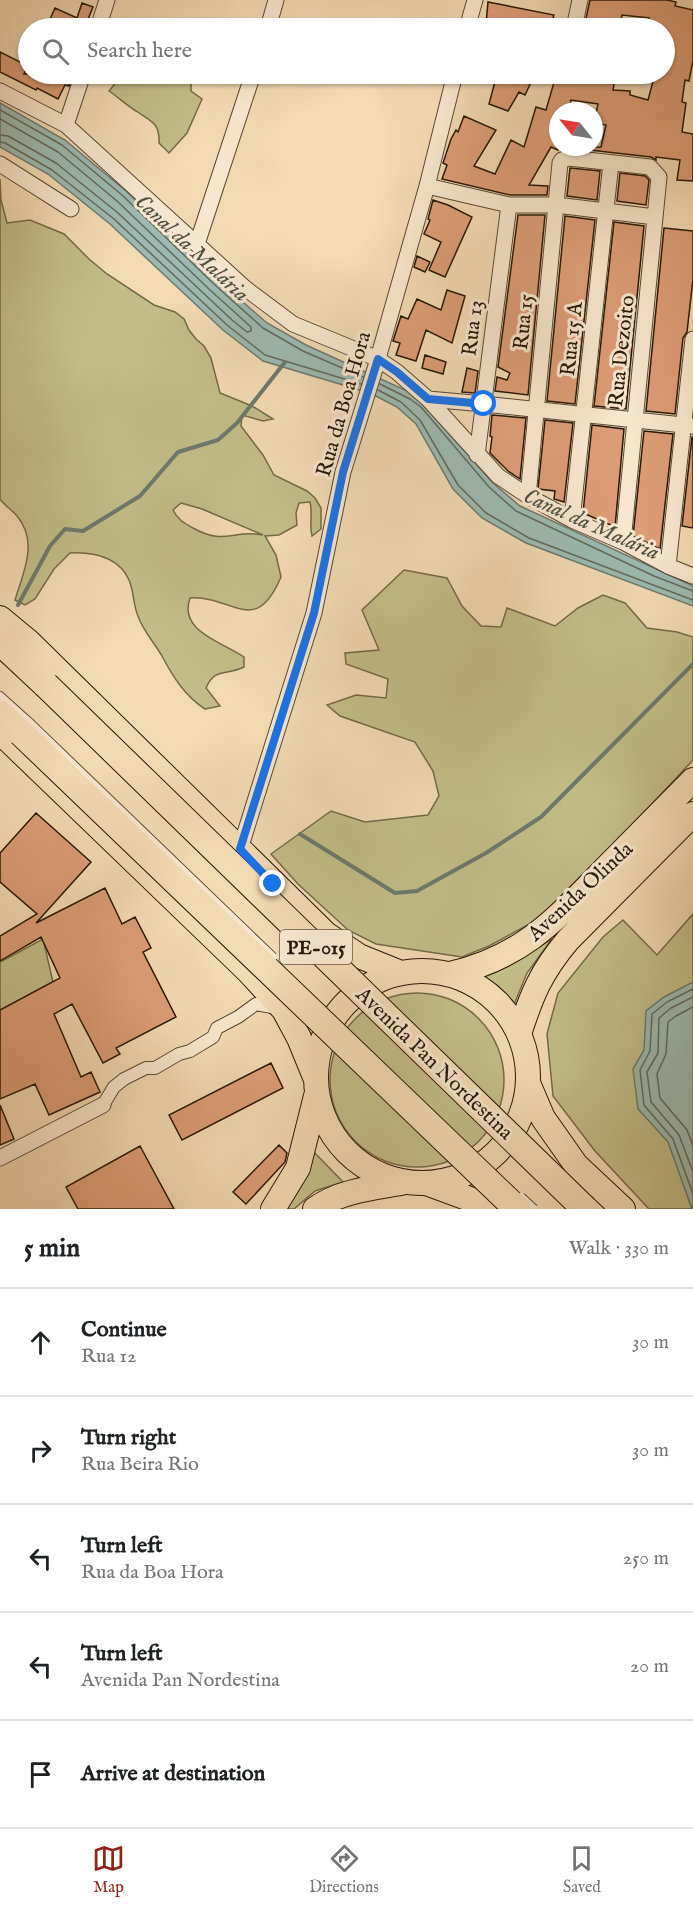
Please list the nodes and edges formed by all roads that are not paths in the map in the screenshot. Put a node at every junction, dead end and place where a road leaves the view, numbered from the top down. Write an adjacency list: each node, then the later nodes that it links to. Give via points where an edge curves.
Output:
1 (107, 0): 5 (street)
2 (276, 0): 6 (street)
3 (475, 0): 7 (street)
4 (580, 0): 8 (street)
5 (101, 18)
6 (271, 18)
7 (469, 18)
8 (576, 18)
9 (80, 84): 13 (street)
10 (251, 84): 22 (street)
11 (452, 84): 16 (street, Rua da Boa Hora)
12 (0, 91): 13 (street)
13 (66, 125): 22 (street)
14 (611, 163): 17 (street, Rua 15, via 562,160); 20 (street, Rua 15 A); 21 (street, Rua Dezoito, via 650,167 659,177)
15 (0, 164): 19 (street)
16 (427, 186): 18 (street); 24 (street, Rua da Boa Hora)
17 (556, 205): 18 (street); 20 (street); 27 (street, Rua 15)
18 (509, 206): 26 (street, Rua 13)
19 (71, 209)
20 (606, 211): 21 (street); 28 (street, Rua 15 A)
21 (655, 217): 29 (street, Rua Dezoito)
22 (197, 244): 24 (street, via 245,288 293,324)
23 (693, 339): 30 (street)
24 (377, 364): 25 (street, via 397,372); 44 (street, Rua da Boa Hora, via 343,472 314,613)
25 (428, 399): 26 (street); 31 (street)
26 (484, 404): 27 (street); 31 (street, Rua 13)
27 (536, 409): 28 (street); 32 (street, Rua 15)
28 (584, 414): 29 (street); 33 (street, Rua 15 A)
29 (635, 420): 30 (street); 34 (street, Rua Dezoito)
30 (689, 425): 35 (street)
31 (477, 455): 32 (street, via 498,476)
32 (528, 496): 33 (street)
33 (572, 520): 34 (street)
34 (623, 542): 35 (street)
35 (668, 566): 36 (street)
36 (693, 576)
37 (0, 618): 44 (main road, Avenida Pan Nordestina)
38 (0, 642): 69 (highway, Avenida Pan Nordestina / PE-015, bridge)
39 (0, 696): 41 (lane)
40 (0, 714): 41 (highway, PE-015)
41 (17, 730): 45 (lane, bridge); 50 (main road); 64 (highway, PE-015, bridge)
42 (693, 780): 47 (main road, Avenida Olinda, via 552,924 498,959)
43 (693, 814): 53 (main road, via 550,962 531,999)
44 (240, 849): 46 (main road, Avenida Pan Nordestina, via 326,934 359,956)
45 (281, 965)
46 (401, 973): 47 (main road); 55 (main road, via 372,984 347,1002 333,1019 323,1038)
47 (450, 974): 53 (main road, via 484,990)
48 (343, 988): 49 (lane)
49 (359, 1004)
50 (284, 1010): 55 (main road); 56 (street, via 256,1004 217,1028 213,1037 190,1051 124,1079)
51 (331, 1014): 52 (lane)
52 (340, 1022)
53 (526, 1036): 54 (main road, via 526,1058)
54 (532, 1074): 63 (main road, via 524,1105 505,1144 471,1172); 70 (main road, via 543,1118 576,1166)
55 (316, 1085): 62 (main road, via 326,1124 345,1151 372,1172); 65 (main road, via 298,1168)
56 (103, 1106): 60 (street)
57 (499, 1140): 58 (lane)
58 (507, 1148)
59 (475, 1152): 61 (lane)
60 (0, 1158)
61 (492, 1168)
62 (404, 1182): 63 (main road); 66 (main road, via 357,1191)
63 (429, 1184): 67 (main road)
64 (517, 1201): 68 (lane, bridge)
65 (273, 1209)
66 (315, 1209)
67 (487, 1209)
68 (534, 1209)
69 (585, 1209)
70 (623, 1209)

